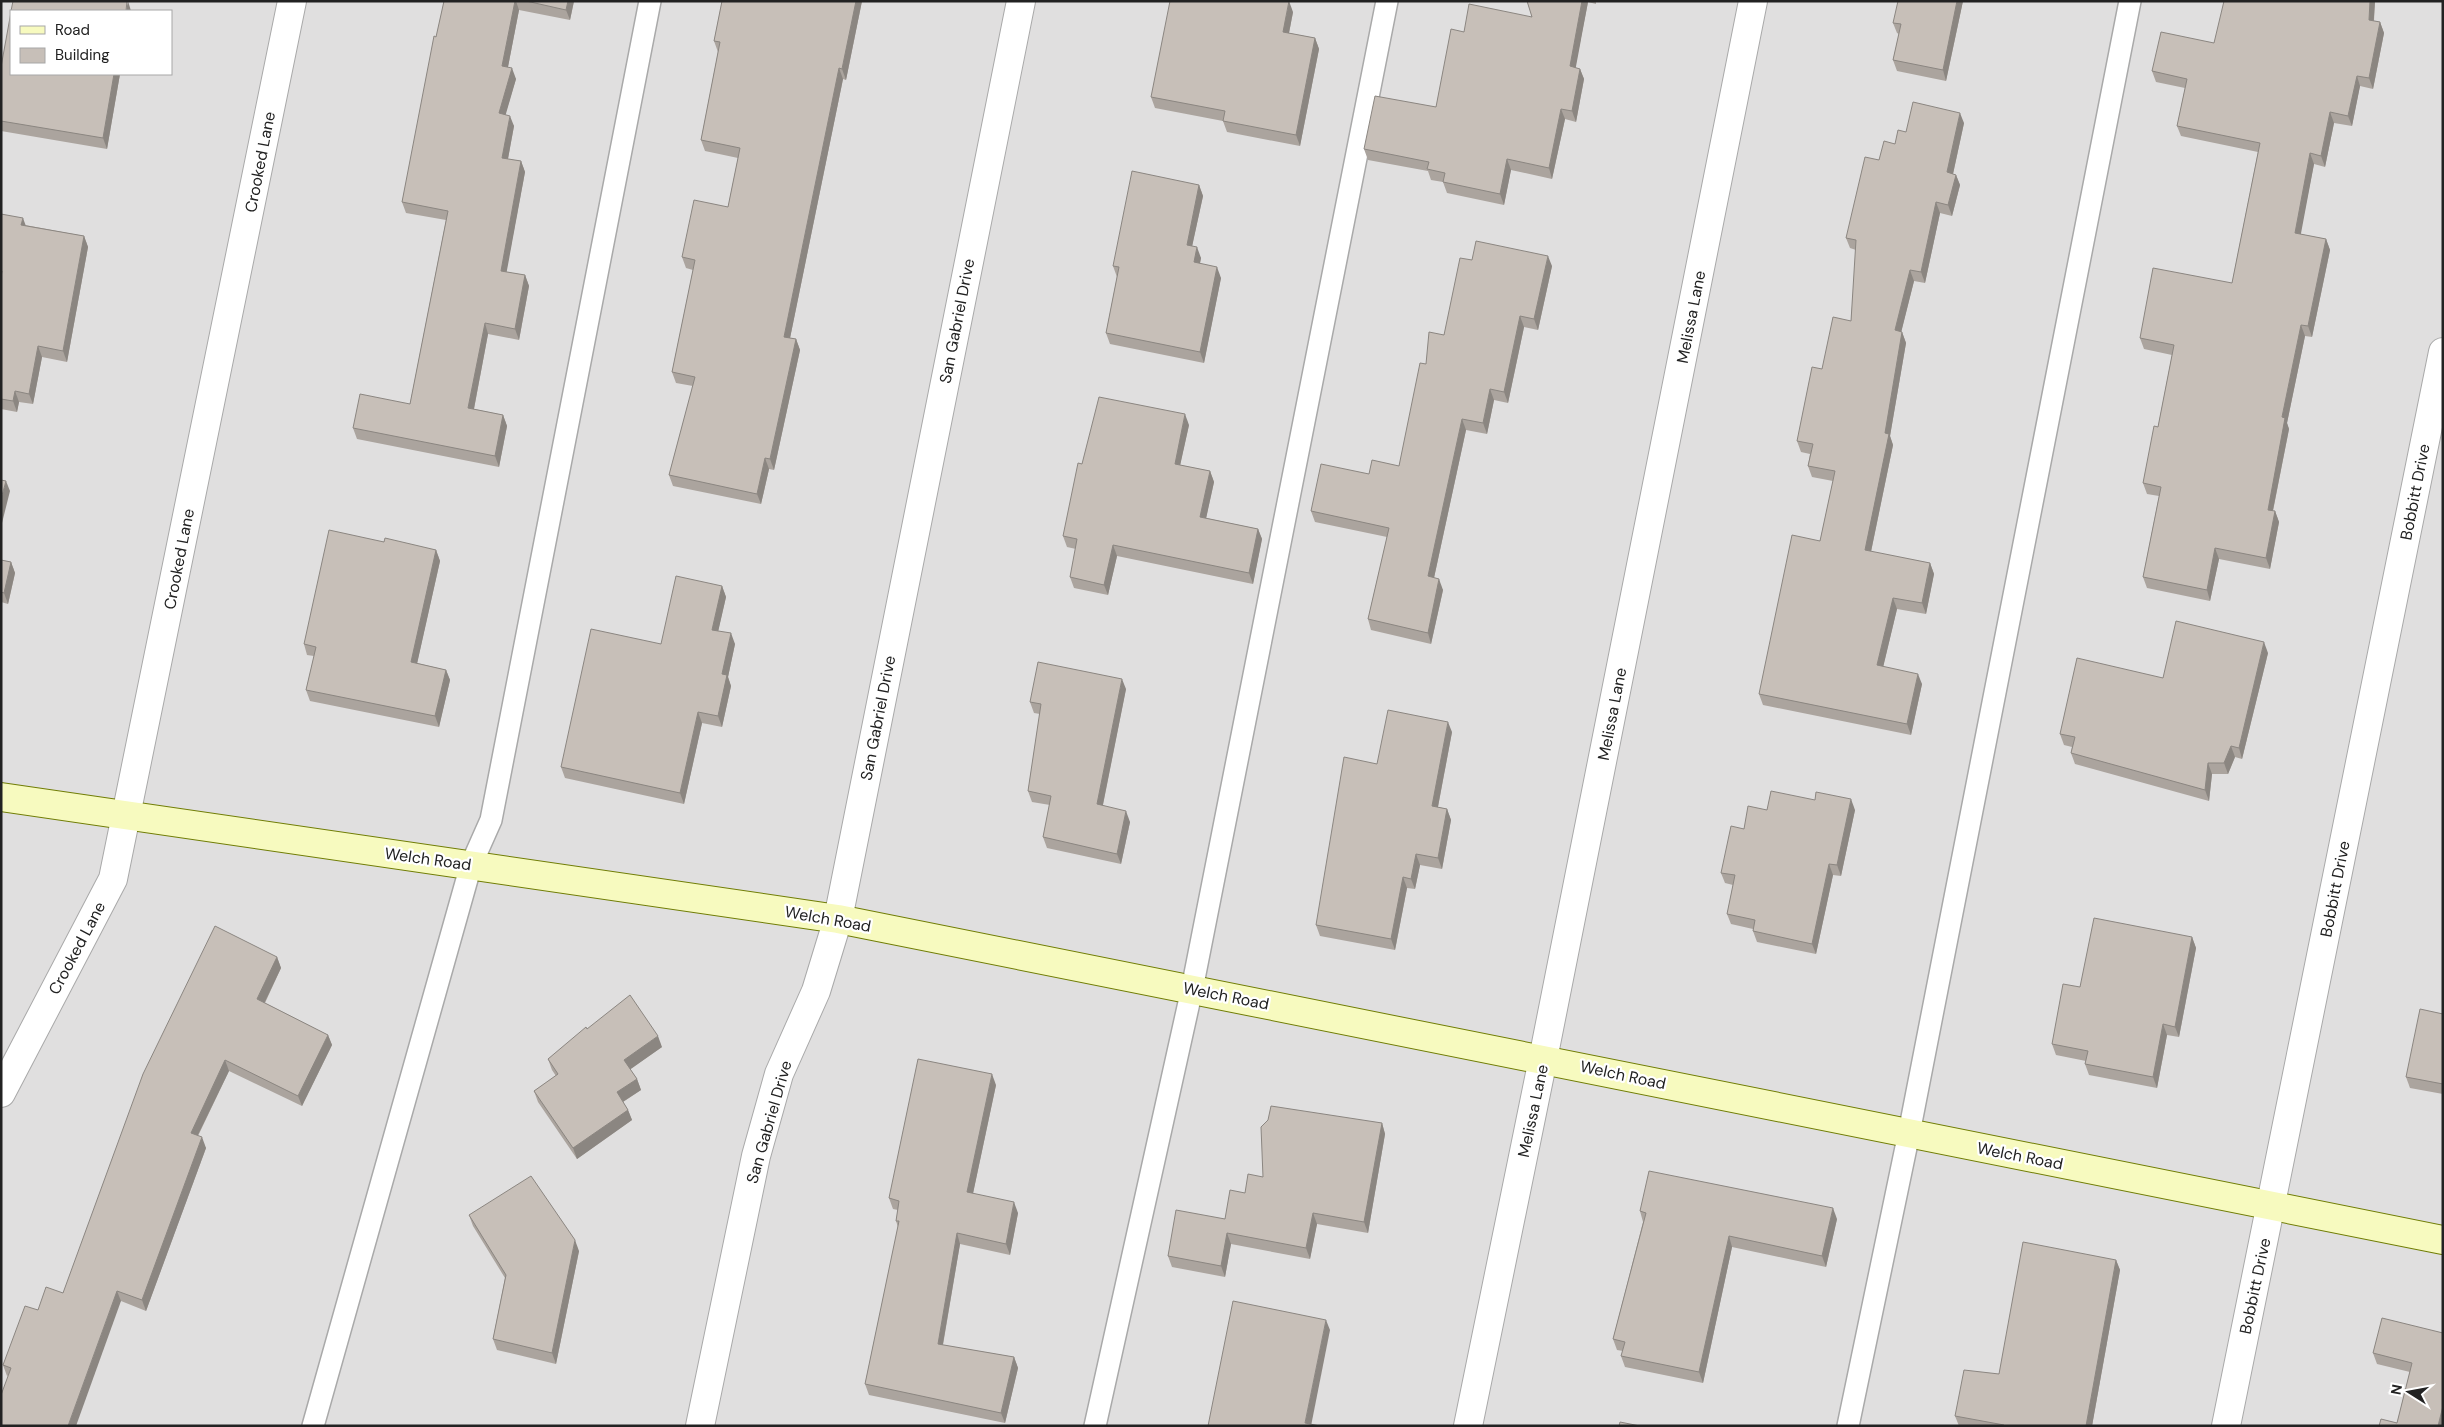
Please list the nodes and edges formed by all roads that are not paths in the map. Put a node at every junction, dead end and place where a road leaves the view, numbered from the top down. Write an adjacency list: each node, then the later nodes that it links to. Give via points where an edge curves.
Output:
1 (292, 1): 9 (street, Crooked Lane)
2 (650, 1): 10 (lane, via 491,820)
3 (1021, 1): 11 (street, San Gabriel Drive)
4 (1388, 1): 12 (lane)
5 (1753, 1): 13 (street, Melissa Lane)
6 (2130, 1): 15 (lane)
7 (2443, 352): 16 (street, Bobbitt Drive)
8 (1, 797): 9 (street, Welch Road)
9 (127, 816): 10 (street, Welch Road); 14 (street, Crooked Lane, via 113,879)
10 (470, 865): 11 (street, Welch Road); 18 (lane)
11 (838, 920): 12 (street, Welch Road); 19 (street, San Gabriel Drive, via 816,991 779,1074 756,1156)
12 (1192, 989): 13 (street, Welch Road); 20 (lane)
13 (1543, 1059): 15 (street, Welch Road); 21 (street, Melissa Lane)
14 (1, 1093)
15 (1909, 1133): 16 (street, Welch Road); 22 (lane)
16 (2272, 1207): 17 (street, Welch Road); 23 (street, Bobbitt Drive)
17 (2443, 1240)
18 (313, 1426)
19 (700, 1426)
20 (1095, 1426)
21 (1468, 1426)
22 (1848, 1426)
23 (2226, 1426)

